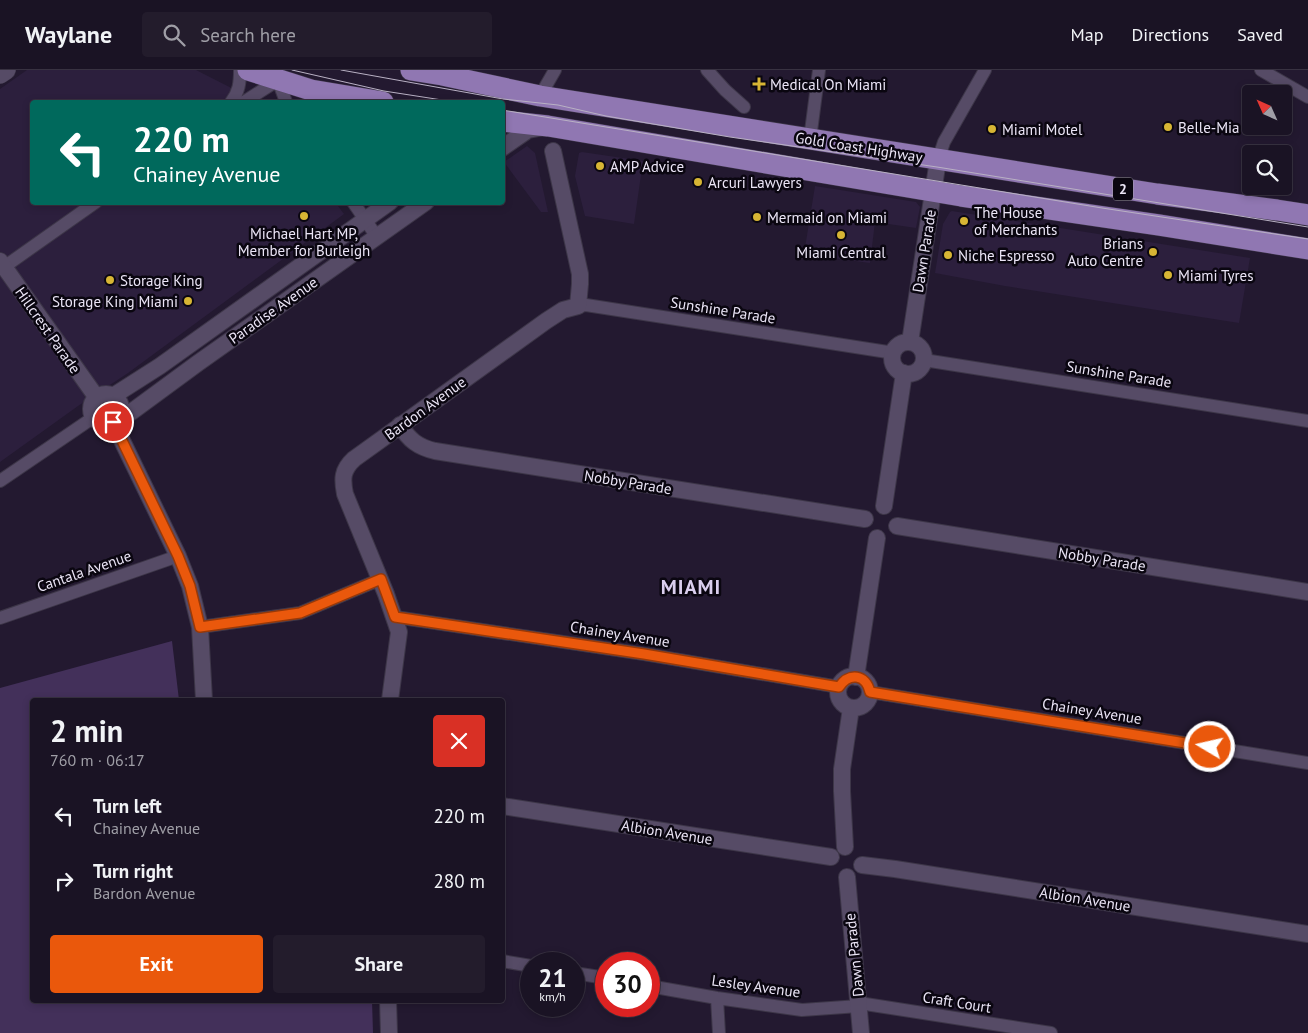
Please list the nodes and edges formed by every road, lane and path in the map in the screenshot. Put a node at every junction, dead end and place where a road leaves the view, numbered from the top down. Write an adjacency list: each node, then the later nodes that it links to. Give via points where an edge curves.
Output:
1 (6, 70): 10 (main road)
2 (240, 70): 14 (street, via 240,83)
3 (248, 70): 11 (highway)
4 (411, 70): 12 (highway, Gold Coast Highway / 2)
5 (555, 70): 12 (street)
6 (707, 70): 18 (street)
7 (820, 70): 21 (street)
8 (985, 70): 24 (street, via 948,135)
9 (1261, 70): 13 (street)
10 (0, 74)
11 (278, 80): 15 (street); 16 (street); 17 (highway, via 310,90)
12 (540, 96): 21 (highway, Gold Coast Highway / 2)
13 (1308, 97)
14 (233, 100)
15 (247, 100)
16 (285, 100)
17 (371, 100)
18 (744, 107)
19 (505, 121): 20 (highway, Gold Coast Highway / 2)
20 (548, 126): 22 (street, via 528,130); 25 (highway, Gold Coast Highway / 2)
21 (810, 139): 24 (highway, Gold Coast Highway / 2)
22 (505, 146)
23 (553, 150): 35 (street, via 580,274)
24 (938, 160): 25 (street, Dawn Parade); 30 (highway, Gold Coast Highway / 2)
25 (933, 190): 33 (highway, Gold Coast Highway / 2); 36 (street, Dawn Parade)
26 (91, 205): 34 (street)
27 (355, 205): 31 (street)
28 (386, 205): 31 (street, Paradise Avenue)
29 (422, 205): 32 (street, Paradise Avenue)
30 (1308, 216)
31 (365, 220): 32 (street); 40 (street, Paradise Avenue)
32 (377, 237): 43 (street, Paradise Avenue, via 130,413)
33 (1308, 249)
34 (2, 264): 41 (street, Hillcrest Parade)
35 (578, 306): 37 (street, Sunshine Parade); 45 (street, Bardon Avenue, via 563,310 546,321)
36 (910, 342): 37 (street, via 902,343); 38 (street, via 923,351)
37 (894, 353): 39 (street, via 895,367)
38 (924, 360): 39 (street, via 917,371); 44 (street, Sunshine Parade)
39 (904, 373): 47 (street)
40 (113, 396): 41 (street, via 105,394); 43 (street, via 121,406)
41 (97, 398): 42 (street, via 91,409)
42 (94, 417): 43 (street, via 100,423 109,424); 46 (street)
43 (117, 418): 51 (street)
44 (1308, 421)
45 (400, 425): 48 (street, Nobby Parade, via 424,449); 52 (street, Bardon Avenue, via 354,459 344,472 345,494)
46 (0, 482)
47 (884, 506): 48 (street, via 874,508); 49 (street, via 895,515)
48 (865, 519): 50 (street, via 868,532)
49 (897, 526): 50 (street, via 890,536); 53 (street, Nobby Parade)
50 (877, 538): 57 (street)
51 (178, 556): 55 (street, Cantala Avenue); 56 (street, via 190,586)
52 (381, 579): 54 (street, Bardon Avenue); 56 (street, via 300,613)
53 (1308, 592)
54 (395, 617): 58 (street, Chainey Avenue); 61 (street, Bardon Avenue, via 399,634)
55 (0, 618)
56 (200, 627): 60 (street)
57 (856, 677): 58 (street, via 848,678); 59 (street, via 864,680)
58 (839, 687): 62 (street, via 841,701)
59 (870, 692): 62 (street, via 863,705); 63 (street, Chainey Avenue)
60 (204, 698)
61 (390, 698)
62 (851, 708): 65 (street, via 842,769)
63 (1308, 763)
64 (505, 806): 66 (street, Albion Avenue)
65 (845, 847): 66 (street, via 833,852); 67 (street, via 854,850)
66 (831, 858): 68 (street, via 834,868)
67 (862, 865): 68 (street, via 856,875); 69 (street, Albion Avenue)
68 (847, 877): 75 (street, Dawn Parade)
69 (1308, 934)
70 (505, 962): 71 (street)
71 (520, 964)
72 (660, 988): 73 (street, Lesley Avenue)
73 (717, 998): 75 (street, Lesley Avenue, via 802,1010); 77 (street)
74 (388, 1003): 76 (street)
75 (859, 1004): 78 (street, Dawn Parade); 79 (street, Craft Court)
76 (390, 1033)
77 (719, 1033)
78 (861, 1033)
79 (1051, 1033)

